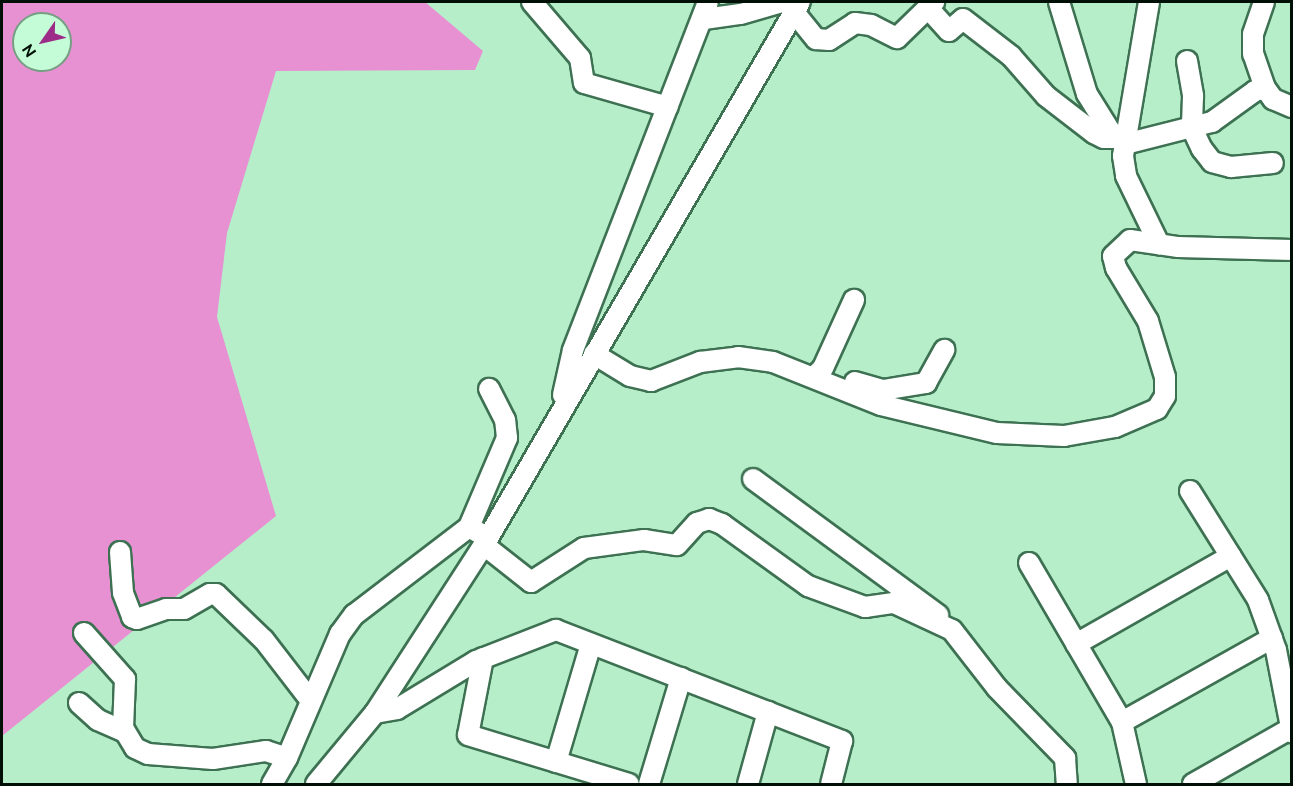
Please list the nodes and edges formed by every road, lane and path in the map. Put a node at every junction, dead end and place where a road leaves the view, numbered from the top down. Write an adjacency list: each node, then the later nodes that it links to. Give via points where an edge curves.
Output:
1 (532, 2): 10 (street, via 580,58 585,83)
2 (1059, 2): 13 (street, via 1087,94)
3 (1149, 2): 13 (street)
4 (1264, 2): 9 (street, via 1253,34 1253,54)
5 (792, 5): 6 (street, via 816,39 829,40 855,23 871,25 897,38); 7 (street, via 741,14); 19 (street)
6 (931, 5): 13 (street, via 949,31 963,19 1011,56 1046,96 1094,133)
7 (706, 10): 10 (street)
8 (1187, 61): 12 (street, via 1193,96)
9 (1265, 88): 11 (street, via 1273,99); 12 (street, via 1238,102 1227,114)
10 (668, 107): 22 (street, via 573,350)
11 (1292, 107)
12 (1192, 128): 13 (street); 14 (street, via 1212,162 1231,167)
13 (1122, 141): 15 (street, via 1126,176)
14 (1273, 163)
15 (1159, 244): 16 (street, via 1240,251); 20 (street, via 1130,240 1113,256 1116,268 1148,321 1165,377 1166,396 1157,409 1115,427 1064,436 998,434 881,405)
16 (1292, 250)
17 (854, 300): 20 (street)
18 (944, 350): 20 (street, via 926,383 883,390)
19 (594, 354): 20 (street, via 630,376 651,381 700,362 738,357); 22 (street)
20 (819, 372)
21 (489, 389): 25 (street, via 506,420 507,438)
22 (559, 413): 26 (street)
23 (753, 479): 30 (street, via 930,607)
24 (1190, 491): 28 (street)
25 (469, 527): 26 (street); 37 (street, via 354,615 340,634)
26 (486, 542): 30 (street, via 531,582 584,549 644,540 677,545 697,523 709,519 744,537 808,586 865,607 894,603); 40 (street)
27 (120, 552): 37 (street, via 123,592 132,617 184,609 216,594 264,640)
28 (1231, 556): 32 (street, via 1258,600); 34 (street)
29 (1029, 563): 34 (street)
30 (952, 630): 52 (street, via 997,688 1065,758)
31 (84, 633): 43 (street, via 125,679)
32 (1272, 638): 41 (street); 42 (street)
33 (591, 644): 35 (street, via 556,630); 36 (street); 45 (street)
34 (1076, 644): 41 (street)
35 (483, 658): 40 (street, via 397,709); 45 (street, via 468,735)
36 (681, 678): 39 (street); 49 (street)
37 (311, 701): 44 (street)
38 (79, 703): 43 (street, via 98,720)
39 (768, 712): 50 (street); 51 (street, via 842,741)
40 (375, 713): 47 (street)
41 (1122, 722): 53 (street)
42 (1291, 730): 54 (street)
43 (125, 732): 44 (street, via 135,748 148,754 213,759 266,752)
44 (287, 758): 46 (street)
45 (556, 762): 48 (street)
46 (272, 784)
47 (316, 784)
48 (630, 784)
49 (649, 784)
50 (748, 784)
51 (831, 784)
52 (1067, 784)
53 (1136, 784)
54 (1193, 784)

